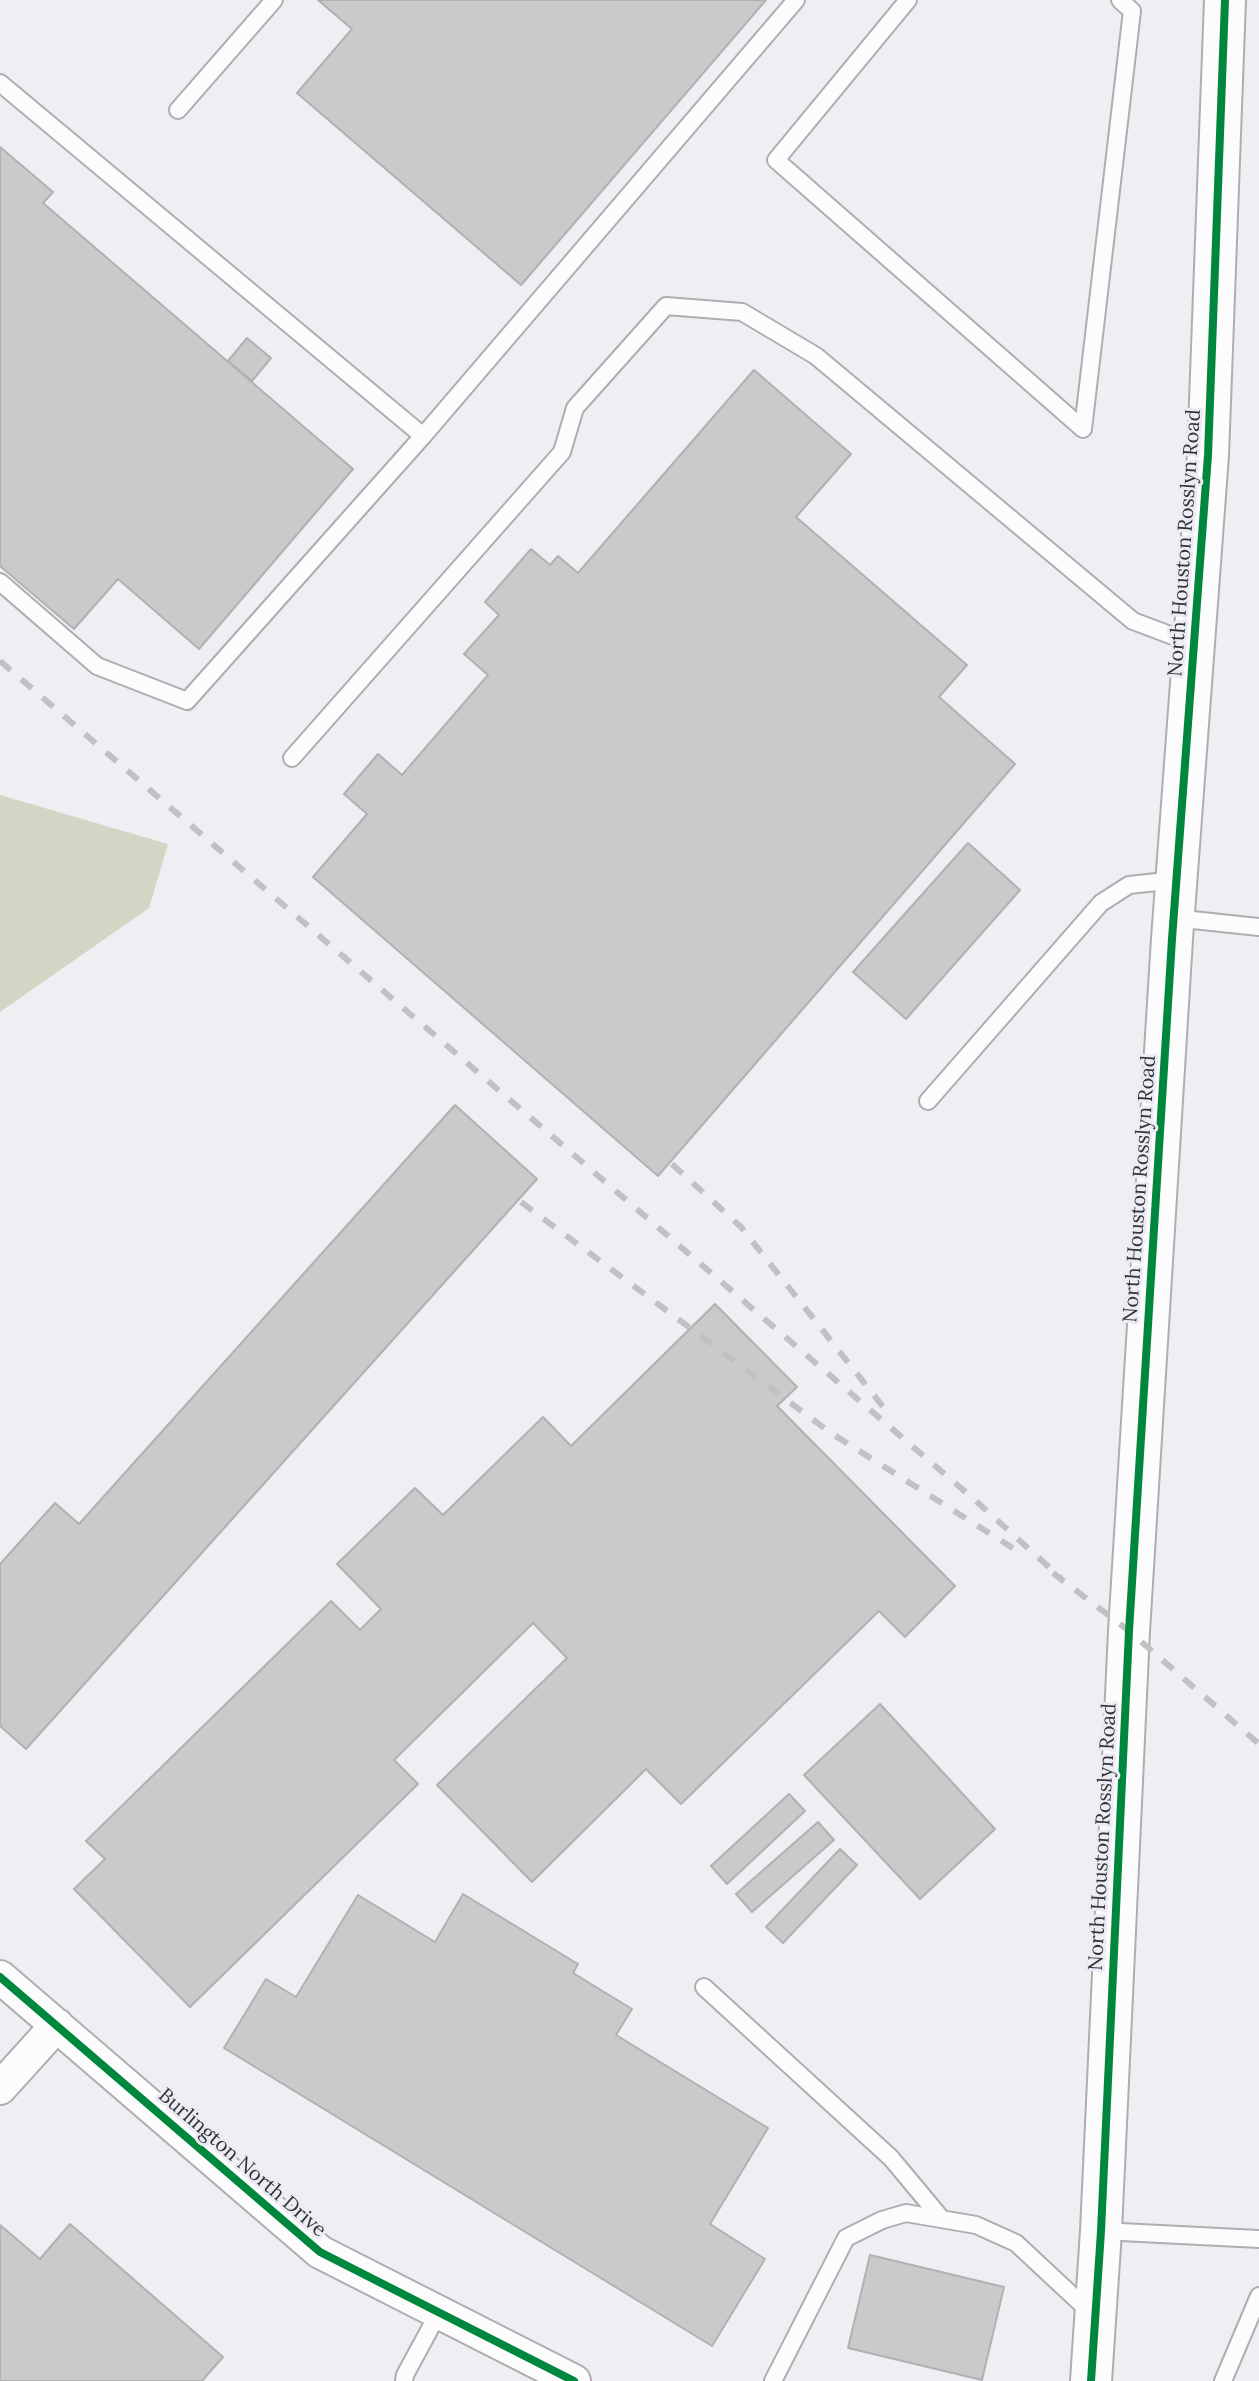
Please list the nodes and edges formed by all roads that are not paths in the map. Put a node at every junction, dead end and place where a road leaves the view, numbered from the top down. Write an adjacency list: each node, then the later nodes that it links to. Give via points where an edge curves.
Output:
1 (274, 0): 7 (lane)
2 (796, 0): 8 (lane)
3 (908, 0): 4 (lane, via 776,160 1083,429 1132,11)
4 (1120, 0)
5 (1225, 0): 10 (street, North Houston Rosslyn Road, via 1208,455)
6 (0, 83): 8 (lane)
7 (178, 110)
8 (423, 436): 9 (lane, via 187,701 97,666)
9 (0, 582)
10 (1195, 645): 11 (lane, via 1133,621 816,356 742,312 666,306 575,408 562,452); 12 (street, North Houston Rosslyn Road)
11 (292, 758)
12 (1175, 899): 13 (lane); 14 (lane, via 1129,885 1101,903); 20 (street, North Houston Rosslyn Road, via 1129,1631)
13 (1259, 927)
14 (928, 1101)
15 (0, 1977): 17 (street, Burlington North Drive)
16 (704, 1987): 19 (lane, via 891,2158)
17 (57, 2025): 18 (street); 23 (street, Burlington North Drive, via 320,2252)
18 (0, 2088)
19 (941, 2218): 24 (lane, via 976,2225 1016,2243); 27 (lane, via 906,2213 846,2238)
20 (1101, 2231): 21 (lane); 24 (street, North Houston Rosslyn Road)
21 (1259, 2239)
22 (1259, 2296): 29 (lane)
23 (439, 2312): 25 (lane); 26 (street, Burlington North Drive)
24 (1096, 2317): 28 (street, North Houston Rosslyn Road)
25 (404, 2381)
26 (574, 2381)
27 (773, 2381)
28 (1091, 2381)
29 (1223, 2381)

